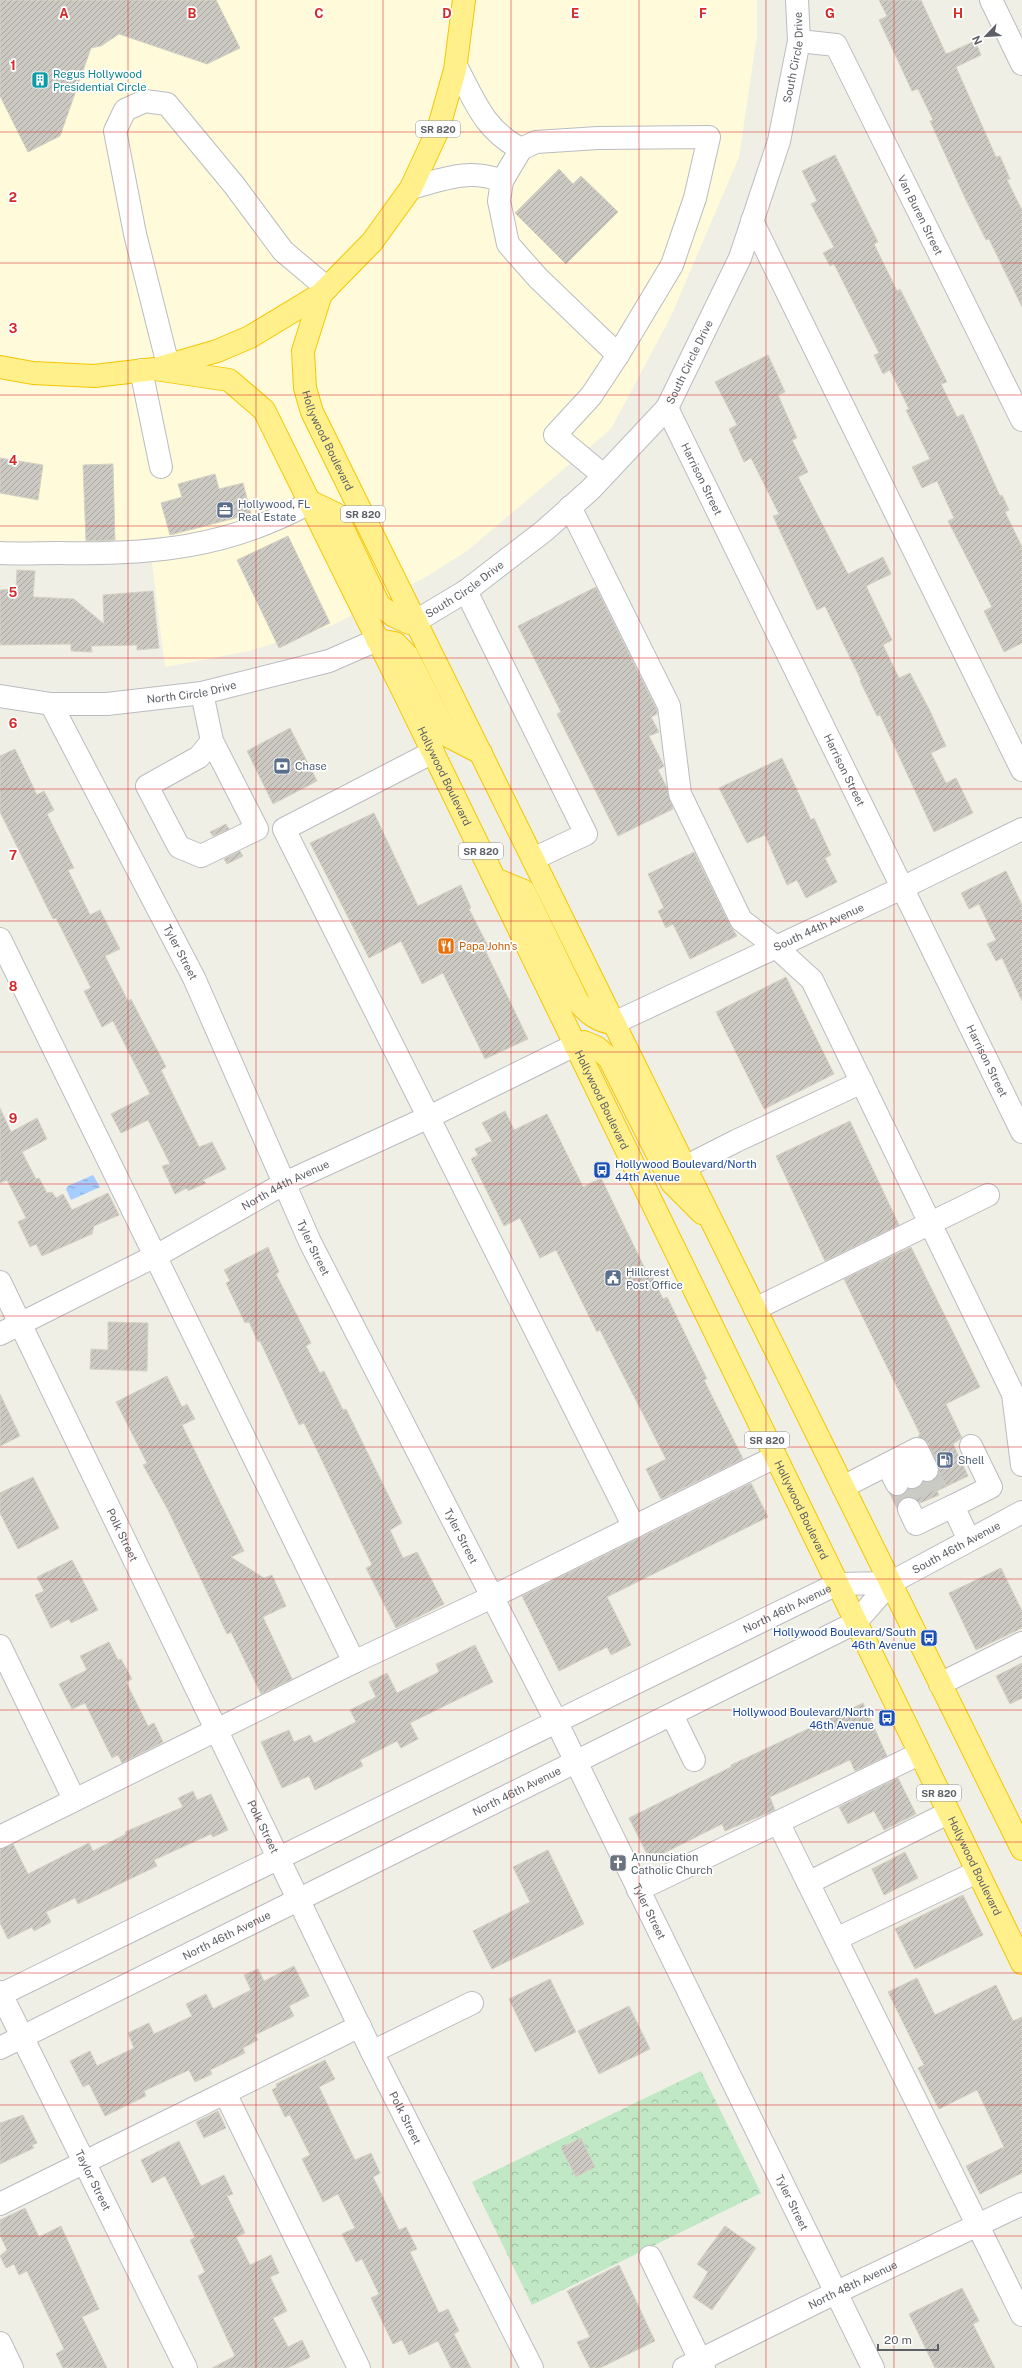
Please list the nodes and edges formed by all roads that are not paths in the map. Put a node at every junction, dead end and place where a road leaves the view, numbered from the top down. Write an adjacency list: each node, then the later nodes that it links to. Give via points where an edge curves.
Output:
1 (464, 0): 6 (highway, Hollywood Boulevard / SR 820)
2 (796, 0): 4 (street, South Circle Drive)
3 (991, 0): 5 (street)
4 (798, 41): 10 (street, South Circle Drive, via 779,141); 16 (street, Van Buren Street, via 836,44)
5 (1022, 64)
6 (456, 66): 7 (street, via 486,121 503,140); 9 (highway, Hollywood Boulevard / SR 820, via 438,130)
7 (521, 148): 8 (street); 12 (street, via 536,142 598,138 709,137 695,198 672,264)
8 (502, 181): 9 (street, via 475,173 457,175); 12 (street, via 499,201 508,244 538,278)
9 (411, 188): 11 (highway, Hollywood Boulevard / SR 820, via 372,242)
10 (752, 221): 15 (street, South Circle Drive, via 740,258); 31 (street)
11 (324, 291): 14 (highway, Hollywood Boulevard, via 250,337 217,351); 14 (street, via 283,251 234,185 167,104 144,101 126,110 115,131 135,234); 23 (highway, Hollywood Boulevard / SR 820, via 303,350 305,388 312,412)
12 (618, 354): 18 (street, via 591,396 556,435)
13 (0, 367): 14 (highway, Hollywood Boulevard / SR 820, via 33,373 94,376)
14 (155, 368): 17 (street); 19 (highway, Hollywood Boulevard / SR 820, via 228,380 264,410)
15 (667, 408): 18 (street, South Circle Drive); 35 (street, Harrison Street)
16 (1022, 420)
17 (161, 467)
18 (603, 475): 20 (street, South Circle Drive)
19 (311, 502): 21 (street, via 283,517 235,536 169,550 103,555); 23 (highway, via 336,514 379,604 404,620); 24 (highway, Hollywood Boulevard / SR 820)
20 (570, 507): 22 (street, South Circle Drive, via 544,531); 37 (street, via 669,706 680,794 741,920)
21 (0, 553)
22 (466, 591): 23 (street, South Circle Drive); 33 (street, via 586,834)
23 (416, 620): 30 (highway, Hollywood Boulevard / SR 820)
24 (377, 640): 25 (street, North Circle Drive, via 329,661); 29 (highway, Hollywood Boulevard / SR 820); 30 (highway, via 396,642 407,655 448,736)
25 (202, 693): 27 (street, North Circle Drive, via 107,704); 28 (street)
26 (0, 696): 27 (street, North Circle Drive)
27 (51, 704): 44 (street, Tyler Street, via 194,978)
28 (205, 749): 28 (street, via 147,786 178,847 201,856 257,829)
29 (433, 752): 34 (highway, Hollywood Boulevard / SR 820); 41 (street, via 284,829)
30 (481, 753): 33 (highway, Hollywood Boulevard / SR 820)
31 (1022, 770)
32 (1022, 829): 35 (street, South 44th Avenue)
33 (533, 859): 38 (highway, Hollywood Boulevard / SR 820)
34 (495, 879): 38 (highway, via 524,891 578,1002 589,1014 603,1022); 39 (highway, Hollywood Boulevard / SR 820)
35 (902, 888): 37 (street, South 44th Avenue); 42 (street, Harrison Street)
36 (0, 939): 48 (street)
37 (776, 947): 38 (street, South 44th Avenue); 40 (street, via 812,980)
38 (614, 1023): 43 (highway, Hollywood Boulevard / SR 820)
39 (575, 1045): 41 (street, North 44th Avenue); 47 (highway, via 584,1042 596,1047 609,1058 672,1183); 54 (highway, Hollywood Boulevard / SR 820)
40 (862, 1082): 43 (street); 46 (street)
41 (429, 1117): 44 (street, North 44th Avenue); 59 (street)
42 (1022, 1132)
43 (685, 1167): 47 (highway, Hollywood Boulevard / SR 820)
44 (285, 1183): 48 (street, North 44th Avenue); 63 (street, Tyler Street, via 310,1242)
45 (988, 1195): 46 (street)
46 (930, 1223): 50 (street); 56 (street, via 1013,1394)
47 (714, 1225): 50 (highway, Hollywood Boulevard / SR 820)
48 (155, 1255): 51 (street, North 44th Avenue); 67 (street)
49 (0, 1282): 51 (street, Polk Street)
50 (755, 1309): 57 (highway, Hollywood Boulevard / SR 820)
51 (21, 1324): 52 (street, North 44th Avenue); 71 (street, Polk Street)
52 (0, 1334)
53 (971, 1446): 60 (street, via 990,1487 933,1506)
54 (775, 1457): 59 (street); 62 (highway, Hollywood Boulevard / SR 820)
55 (895, 1461): 55 (street, via 917,1450 912,1477); 57 (street)
56 (1022, 1465)
57 (843, 1487): 61 (highway, Hollywood Boulevard / SR 820)
58 (1022, 1512): 60 (street, South 46th Avenue)
59 (634, 1527): 63 (street)
60 (970, 1540): 61 (street, South 46th Avenue)
61 (890, 1583): 62 (street, North 46th Avenue); 64 (street, North 46th Avenue); 68 (highway, Hollywood Boulevard / SR 820)
62 (837, 1584): 64 (highway, Hollywood Boulevard / SR 820); 70 (street, North 46th Avenue)
63 (492, 1597): 67 (street); 70 (street, Tyler Street)
64 (855, 1623): 69 (street, North 46th Avenue); 72 (highway, Hollywood Boulevard / SR 820)
65 (1022, 1643): 68 (street)
66 (0, 1646): 75 (street)
67 (354, 1662): 71 (street)
68 (940, 1684): 78 (highway, Hollywood Boulevard / SR 820)
69 (672, 1715): 73 (street); 74 (street, North 46th Avenue)
70 (556, 1722): 74 (street, Tyler Street); 81 (street, North 46th Avenue)
71 (216, 1728): 75 (street); 81 (street, Polk Street)
72 (919, 1754): 76 (highway, Hollywood Boulevard / SR 820); 77 (street)
73 (694, 1760)
74 (577, 1763): 84 (street, Tyler Street); 85 (street, North 46th Avenue)
75 (74, 1799): 79 (street)
76 (948, 1813): 82 (highway, Hollywood Boulevard / SR 820); 83 (street)
77 (778, 1822): 83 (street); 84 (street)
78 (1017, 1827): 80 (highway, Hollywood Boulevard / SR 820)
79 (0, 1837)
80 (1022, 1850)
81 (279, 1859): 85 (street, Polk Street); 88 (street, North 46th Avenue)
82 (977, 1872): 86 (street); 87 (highway, Hollywood Boulevard / SR 820)
83 (808, 1883): 86 (street)
84 (638, 1890): 100 (street, Tyler Street)
85 (299, 1900): 90 (street, Polk Street); 91 (street, North 46th Avenue)
86 (836, 1939): 98 (street)
87 (1022, 1963)
88 (0, 1994): 91 (street, Taylor Street)
89 (472, 2003): 93 (street)
90 (360, 2026): 93 (street, Polk Street); 94 (street)
91 (22, 2037): 92 (street, North 46th Avenue); 95 (street, Taylor Street)
92 (0, 2048)
93 (372, 2052): 107 (street, Polk Street)
94 (225, 2093): 95 (street); 106 (street)
95 (84, 2162): 96 (street); 105 (street, Taylor Street)
96 (0, 2204)
97 (1022, 2204): 98 (street, North 48th Avenue)
98 (977, 2225): 100 (street, North 48th Avenue); 101 (street)
99 (650, 2257): 103 (street)
100 (835, 2292): 103 (street, North 48th Avenue); 108 (street, Tyler Street)
101 (1022, 2315)
102 (0, 2343): 104 (street)
103 (696, 2365)
104 (12, 2368)
105 (186, 2368)
106 (359, 2368)
107 (532, 2368)
108 (873, 2368)

